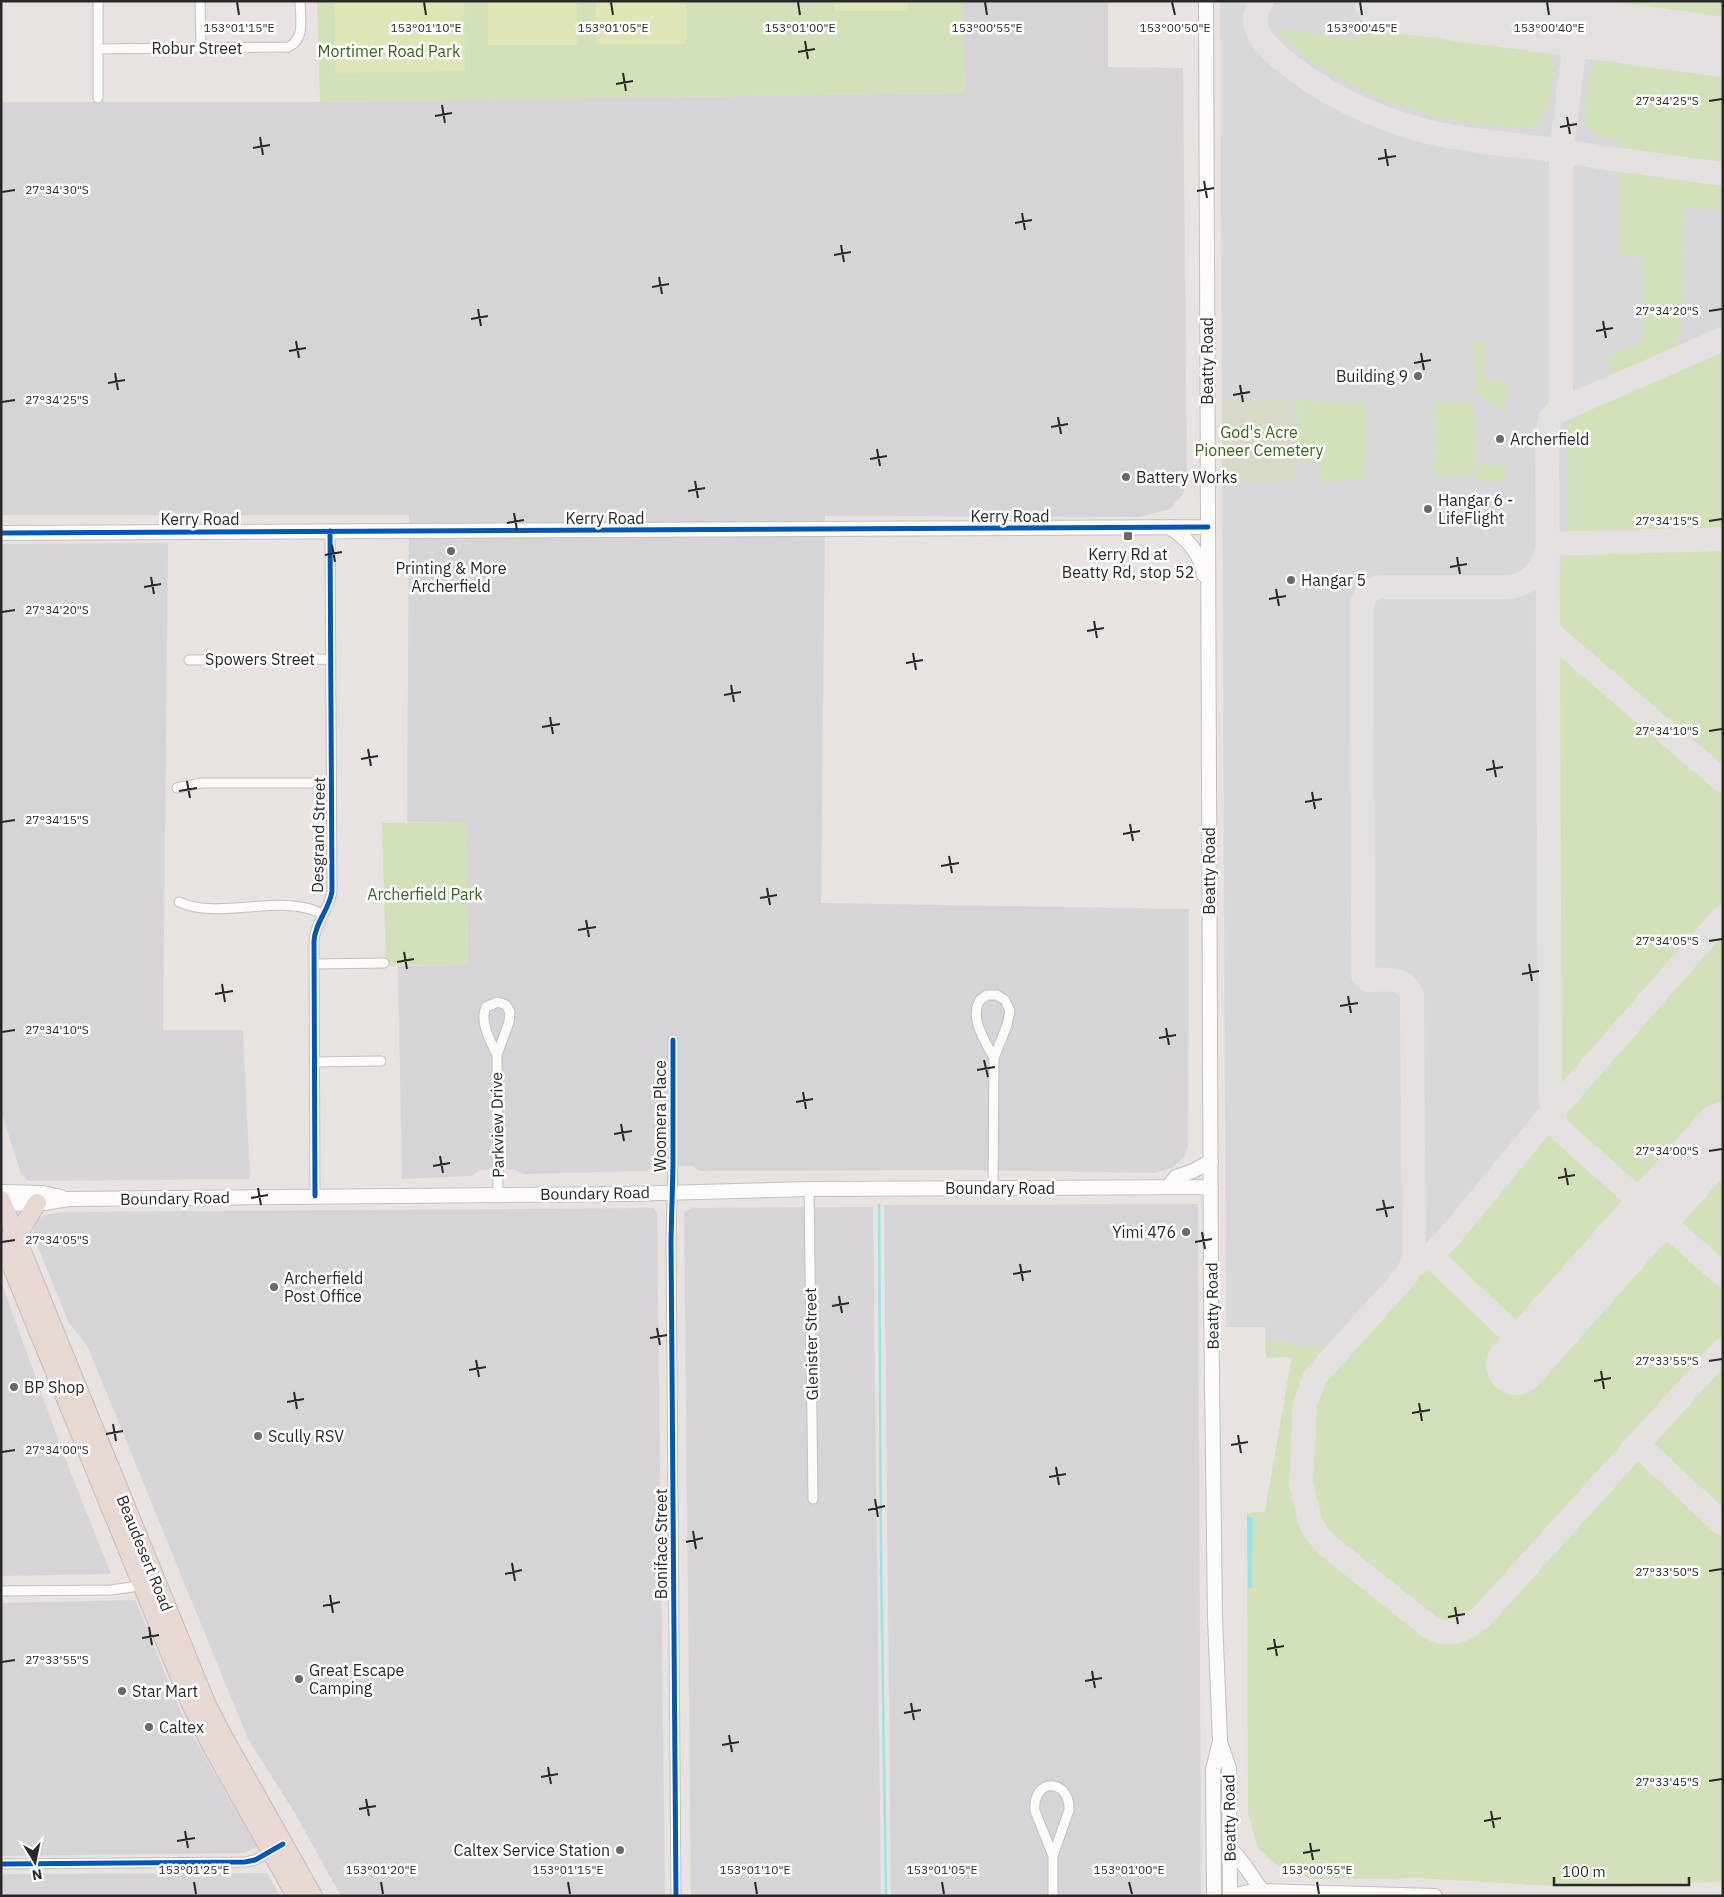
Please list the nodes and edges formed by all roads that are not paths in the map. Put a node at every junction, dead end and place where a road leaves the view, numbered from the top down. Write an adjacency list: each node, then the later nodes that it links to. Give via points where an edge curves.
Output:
1 (98, 1): 6 (street)
2 (200, 1): 5 (street)
3 (300, 1): 5 (street, Robur Street, via 300,31 296,43 285,48)
4 (1206, 1): 9 (main road, Beatty Road)
5 (201, 48): 6 (street, Robur Street)
6 (98, 49): 7 (street)
7 (98, 98)
8 (1168, 527): 9 (main road, Kerry Road); 10 (main road, Kerry Road); 12 (main road, via 1189,542 1204,569)
9 (1208, 527): 12 (main road, Beatty Road)
10 (330, 531): 11 (main road, Kerry Road); 13 (street, Desgrand Street)
11 (1, 532)
12 (1208, 608): 26 (main road, Beatty Road)
13 (331, 659): 14 (street, Spowers Street); 15 (street, Desgrand Street)
14 (189, 660)
15 (331, 783): 16 (street, via 201,783); 18 (street, Desgrand Street, via 332,891)
16 (177, 788)
17 (179, 902): 18 (street, via 199,908 305,907)
18 (323, 914): 20 (street, Desgrand Street, via 314,933)
19 (384, 963): 20 (street)
20 (315, 964): 25 (street, Desgrand Street)
21 (673, 1040): 31 (street, Woomera Place)
22 (497, 1055): 22 (street, Parkview Drive, via 488,1036 484,1015 486,1007 498,1002 506,1005 510,1016); 32 (street, Parkview Drive)
23 (994, 1058): 23 (street, via 975,1013 980,1000 992,994 1006,1000 1010,1011); 27 (street)
24 (381, 1061): 25 (street)
25 (315, 1062): 33 (street, Desgrand Street)
26 (1211, 1161): 28 (main road, via 1176,1177); 29 (main road, Beatty Road)
27 (993, 1187): 28 (main road, Boundary Road); 30 (main road, Boundary Road)
28 (1168, 1187): 29 (main road, Boundary Road)
29 (1211, 1187): 41 (main road, Beatty Road, via 1215,1612)
30 (809, 1189): 31 (main road, Boundary Road); 38 (street, Glenister Street)
31 (672, 1192): 32 (main road, Boundary Road); 49 (street, Boniface Street)
32 (498, 1194): 33 (main road, Boundary Road)
33 (316, 1196): 34 (main road, Boundary Road)
34 (70, 1199): 35 (main road, Boundary Road, via 43,1193); 36 (main road, Boundary Road)
35 (2, 1200): 36 (main road, Boundary Road); 37 (highway, Beaudesert Road)
36 (37, 1203): 37 (highway)
37 (9, 1239): 39 (highway, Beaudesert Road)
38 (813, 1499)
39 (149, 1584): 40 (street, via 111,1590); 42 (highway, Beaudesert Road)
40 (1, 1591)
41 (1220, 1741): 43 (main road, Beatty Road, via 1229,1768); 51 (main road, Beatty Road, via 1213,1770)
42 (277, 1848): 45 (street, via 245,1862); 47 (highway, Beaudesert Road); 48 (highway, Beaudesert Road)
43 (1230, 1849): 46 (main road, via 1239,1856); 52 (main road, Beatty Road)
44 (1053, 1856): 44 (street, via 1035,1804 1039,1791 1052,1785 1066,1793 1069,1804); 50 (street)
45 (1, 1864)
46 (1263, 1891): 52 (main road); 53 (main road)
47 (296, 1896)
48 (313, 1896)
49 (676, 1896)
50 (1054, 1896)
51 (1214, 1896)
52 (1231, 1896)
53 (1435, 1896)

